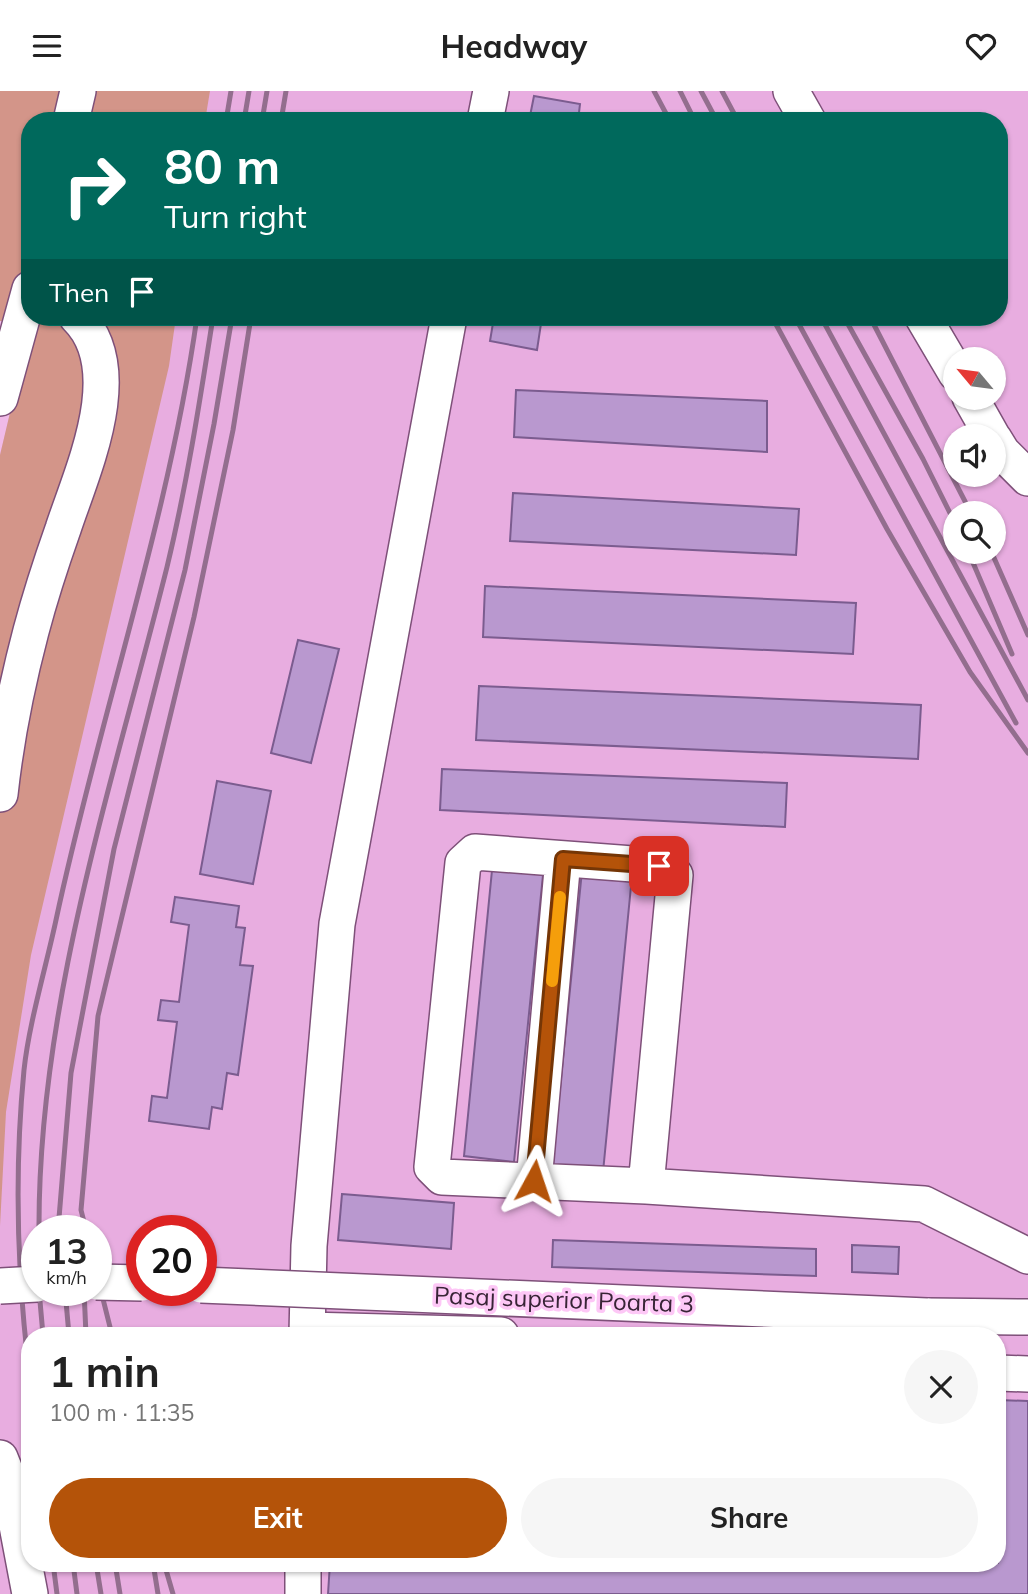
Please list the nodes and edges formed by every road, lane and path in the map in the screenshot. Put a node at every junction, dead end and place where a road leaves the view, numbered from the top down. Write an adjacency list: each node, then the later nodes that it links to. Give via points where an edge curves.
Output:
1 (78, 91): 4 (street)
2 (491, 91): 5 (street)
3 (791, 91): 6 (street)
4 (73, 112)
5 (487, 112)
6 (803, 112)
7 (21, 297): 12 (street)
8 (84, 326): 15 (street, via 92,336 101,379 97,421 31,632)
9 (447, 326): 24 (street, via 337,924 309,1246)
10 (928, 326): 11 (street)
11 (943, 351)
12 (0, 398)
13 (1006, 456): 14 (street)
14 (1028, 478)
15 (0, 794)
16 (563, 859): 17 (street); 17 (street, via 475,852 463,863 432,1167 442,1177); 18 (street, via 659,866 675,875)
17 (534, 1181): 18 (street)
18 (646, 1186): 19 (street, via 923,1204)
19 (1028, 1256)
20 (21, 1285): 21 (street, bridge)
21 (0, 1286)
22 (217, 1286): 23 (street, Pasaj superior Poarta 3, bridge)
23 (1028, 1317)
24 (307, 1327)
25 (1006, 1373): 26 (street)
26 (1028, 1374)
27 (0, 1458): 28 (street)
28 (21, 1547)
29 (26, 1572): 31 (street)
30 (303, 1572): 32 (street)
31 (30, 1594)
32 (303, 1594)

